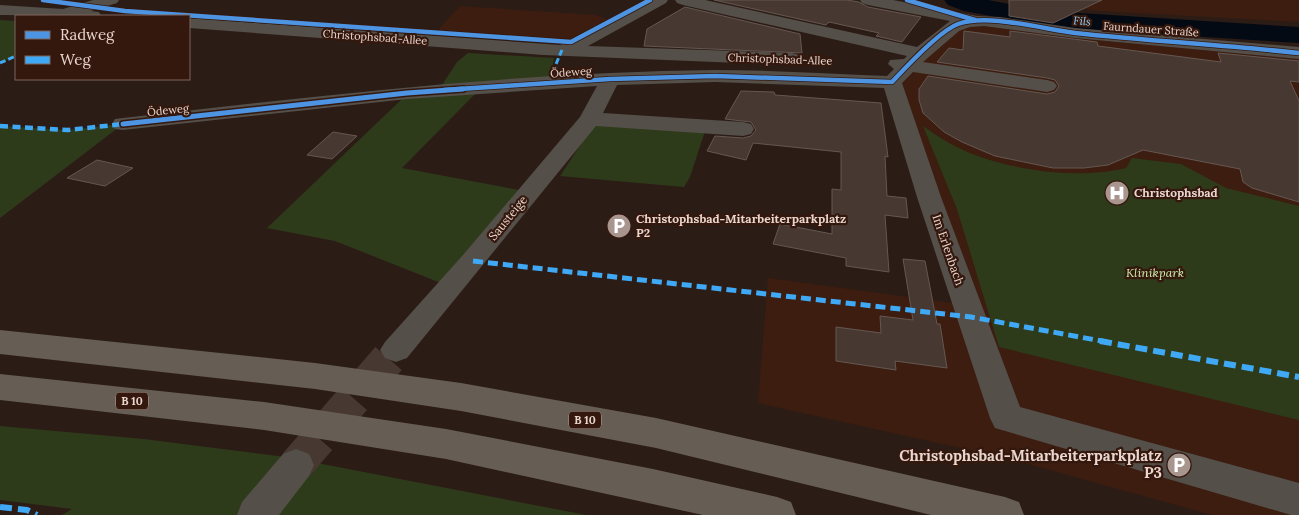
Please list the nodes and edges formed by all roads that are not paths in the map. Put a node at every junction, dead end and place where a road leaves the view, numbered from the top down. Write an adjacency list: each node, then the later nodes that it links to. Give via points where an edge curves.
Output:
1 (111, 0): 6 (street)
2 (660, 0): 10 (street, Christophsbad-Allee)
3 (683, 0): 13 (street)
4 (868, 0): 8 (street)
5 (0, 10): 6 (street)
6 (62, 14): 7 (street)
7 (78, 15)
8 (979, 21): 11 (street, Faurndauer Straße, via 1076,34); 13 (street, via 955,25)
9 (190, 23): 10 (street, Christophsbad-Allee)
10 (562, 50): 12 (street, Christophsbad-Allee)
11 (1299, 53)
12 (806, 60)
13 (900, 66): 14 (street, Ödeweg); 15 (street); 23 (street, Im Erlenbach, via 929,197 1007,418)
14 (610, 80): 16 (street, Sausteige); 17 (street, Ödeweg, via 407,93)
15 (1046, 86)
16 (590, 119): 18 (street); 20 (street, Sausteige, via 537,193)
17 (123, 124)
18 (743, 129)
19 (0, 342): 26 (highway, B 10, via 315,376 461,397 656,433)
20 (396, 350)
21 (0, 387): 25 (highway, B 10, via 264,416 446,444)
22 (296, 465): 24 (street)
23 (1299, 500)
24 (256, 515)
25 (777, 515)
26 (1005, 515)

